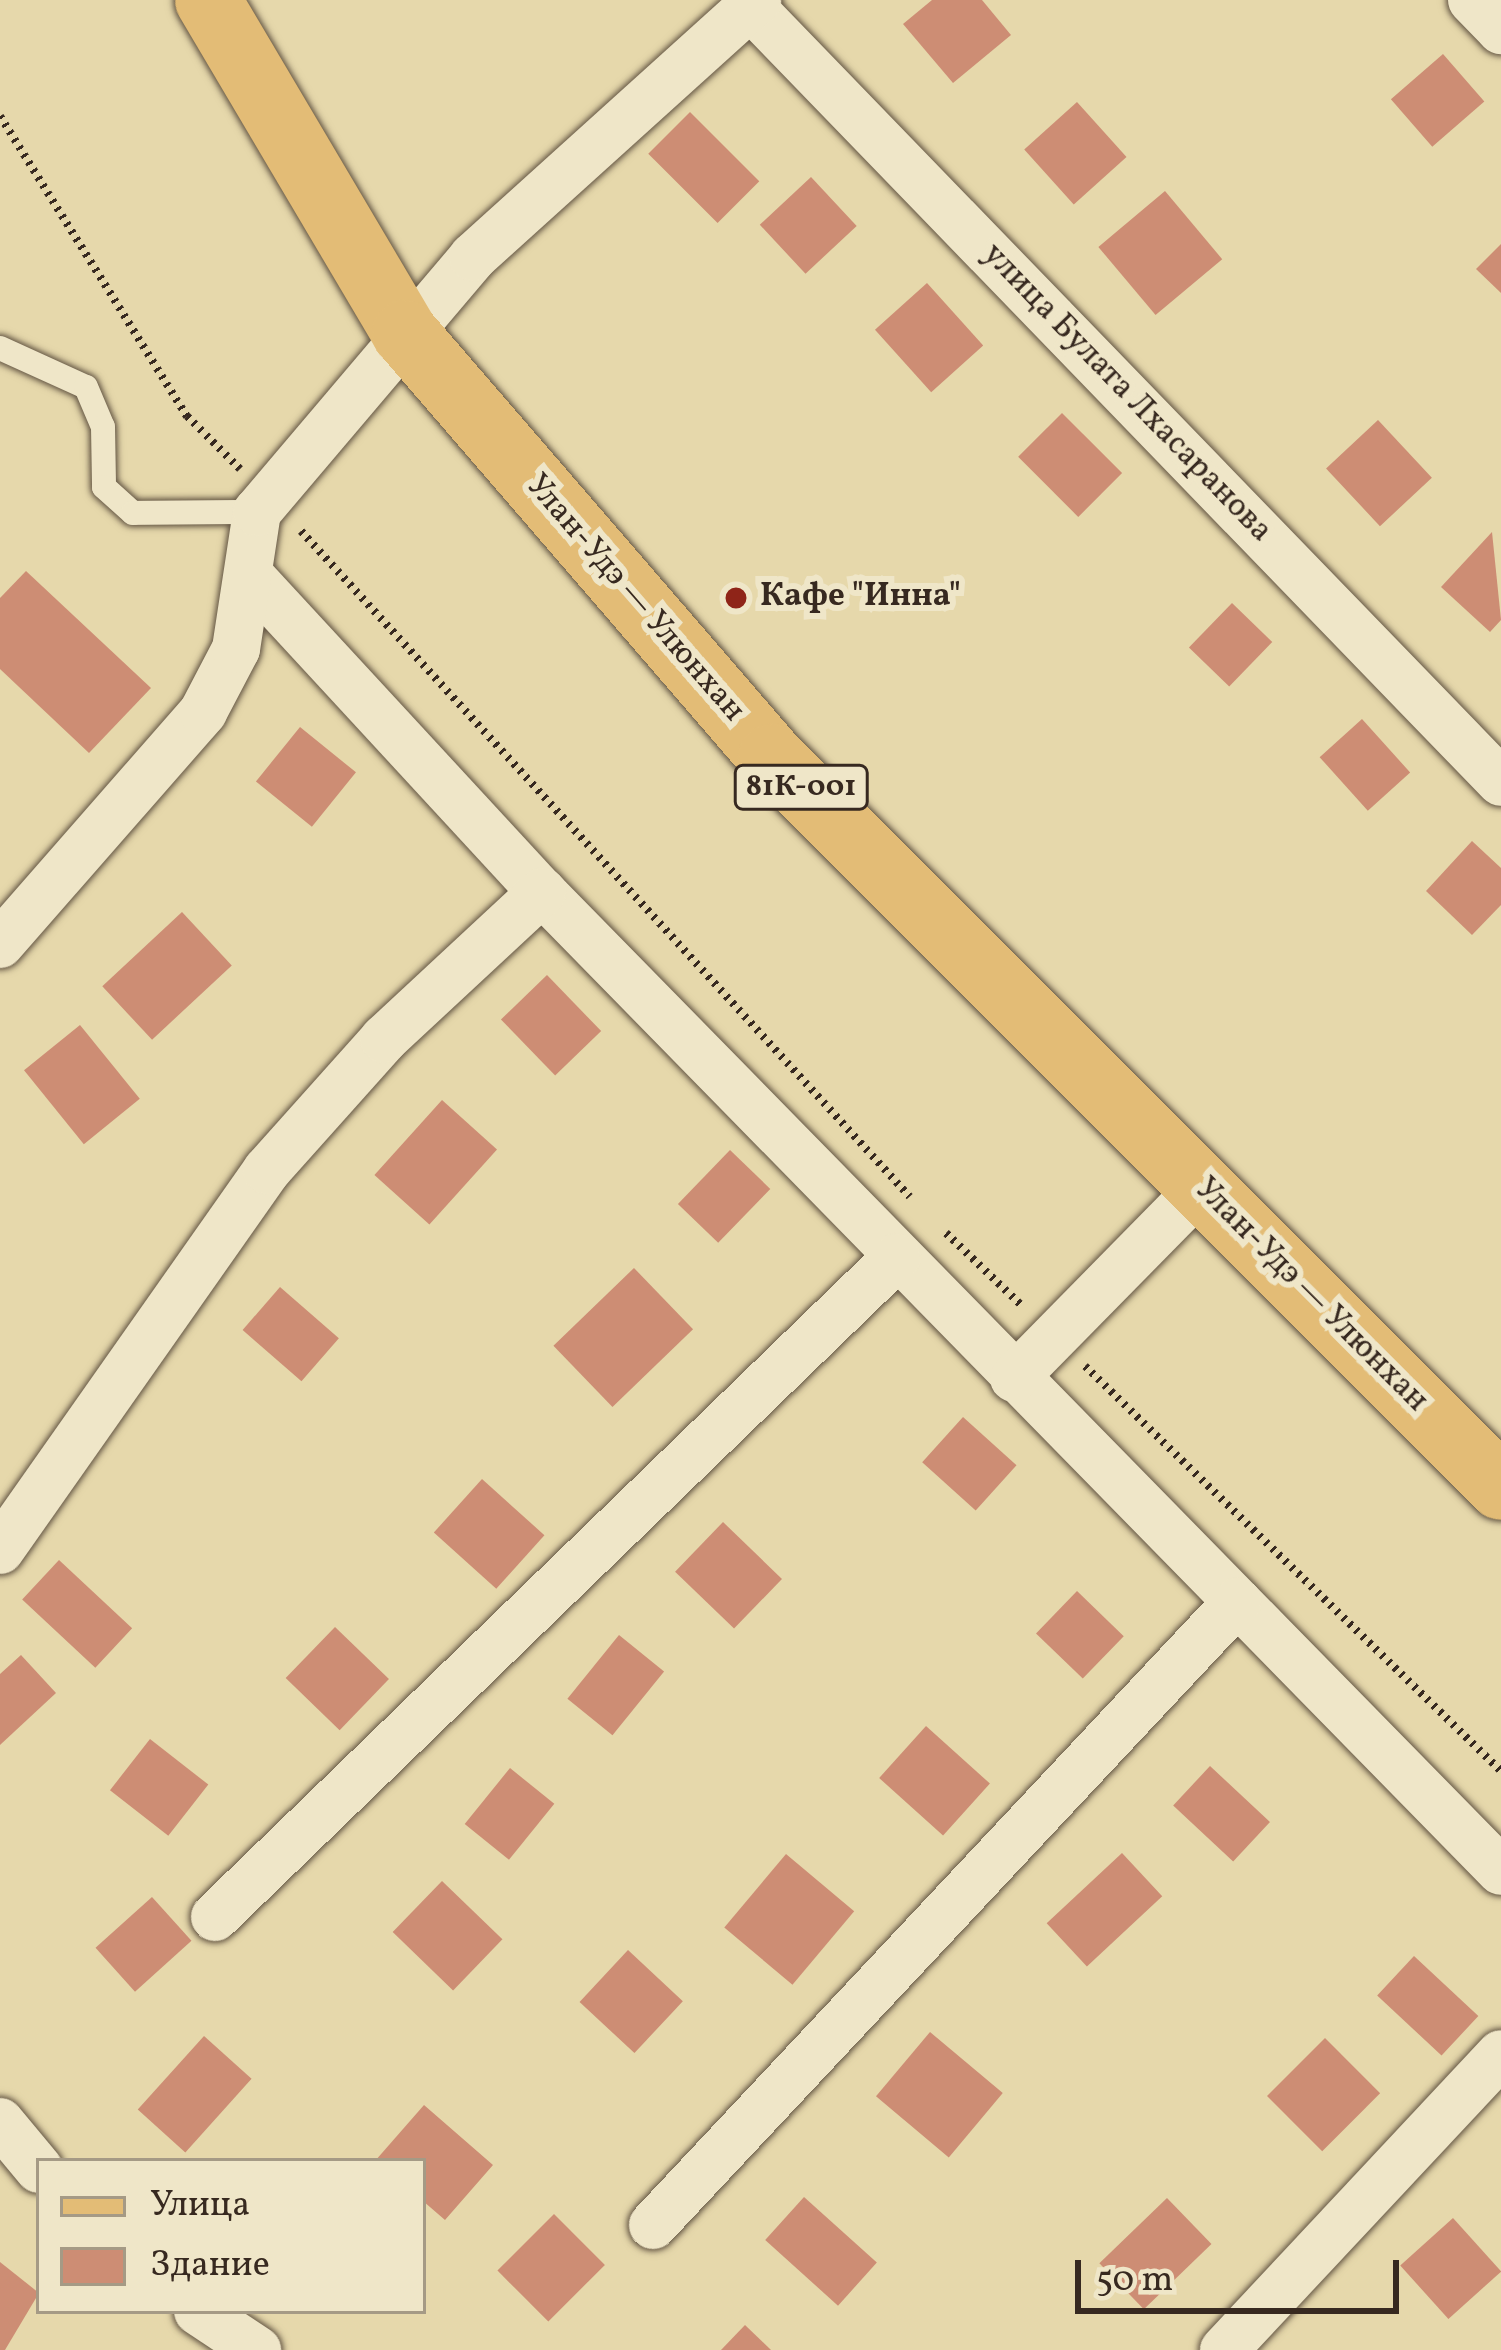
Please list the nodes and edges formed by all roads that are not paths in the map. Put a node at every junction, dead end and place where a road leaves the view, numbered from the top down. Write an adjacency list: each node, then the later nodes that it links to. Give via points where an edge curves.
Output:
1 (208, 0): 5 (main road, Улан-Удэ — Улюнхан / 81К-001)
2 (1472, 0): 4 (street)
3 (754, 3): 5 (street, via 497,234); 9 (street, улица Булата Лхасаранова)
4 (1501, 30)
5 (405, 333): 7 (street); 12 (main road, Улан-Удэ — Улюнхан / 81К-001, via 771,757)
6 (0, 348): 7 (lane, via 86,387 103,427 104,487 133,513 170,520 216,504)
7 (262, 505): 8 (street)
8 (250, 575): 10 (street); 11 (street, via 236,649 203,712)
9 (1501, 782)
10 (542, 892): 13 (street); 16 (street, via 384,1039 267,1170)
11 (0, 944)
12 (1201, 1188): 14 (street); 15 (main road, Улан-Удэ — Улюнхан / 81К-001)
13 (896, 1258): 14 (street); 19 (street)
14 (1014, 1378): 17 (street)
15 (1501, 1487)
16 (0, 1550)
17 (1237, 1602): 18 (street); 23 (street)
18 (1501, 1871)
19 (215, 1917)
20 (1501, 2054): 26 (street)
21 (0, 2122): 22 (street)
22 (36, 2165)
23 (653, 2225)
24 (203, 2314): 25 (street)
25 (257, 2350)
26 (1224, 2350)

